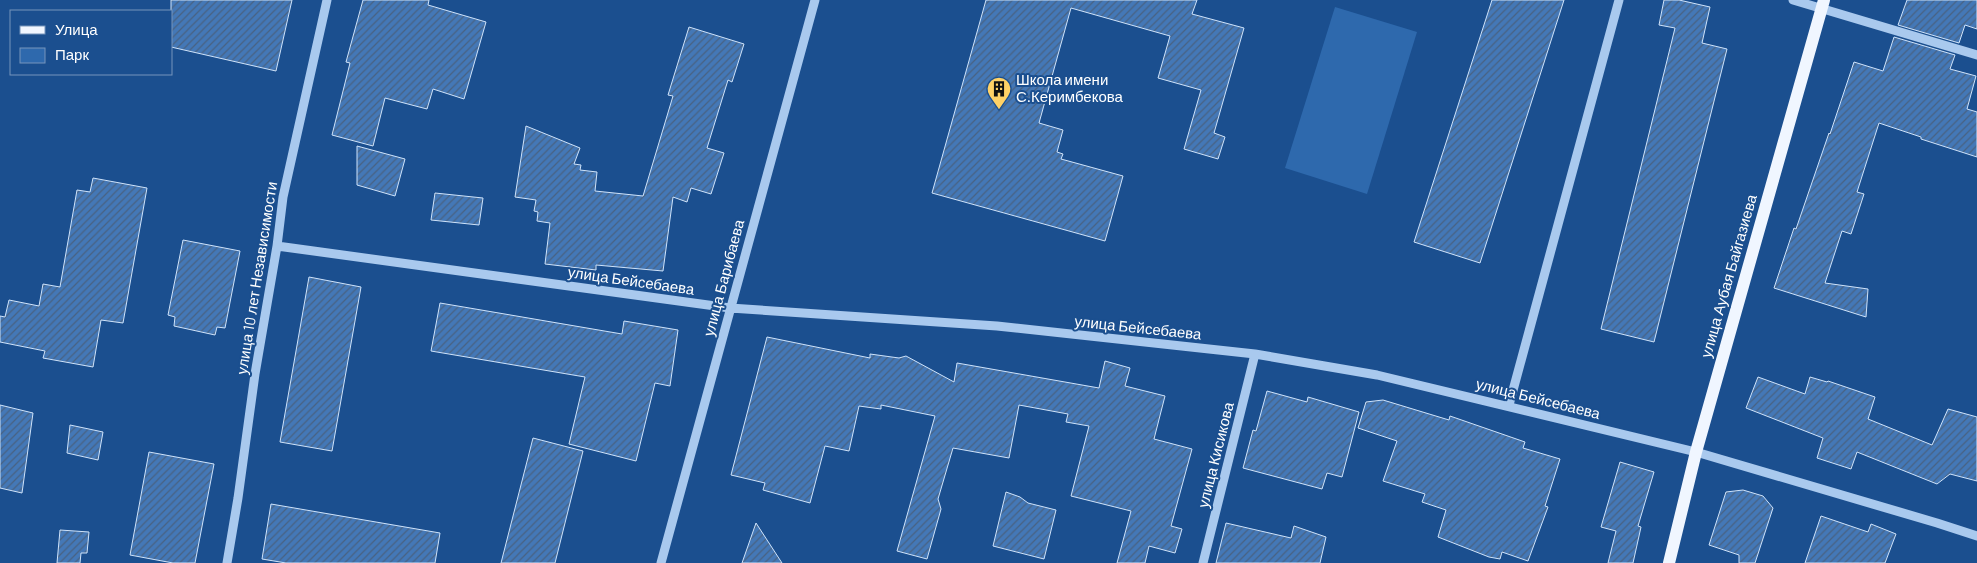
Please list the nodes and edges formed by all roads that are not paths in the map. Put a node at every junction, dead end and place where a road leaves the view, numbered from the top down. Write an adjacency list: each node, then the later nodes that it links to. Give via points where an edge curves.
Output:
1 (327, 0): 7 (street, улица 10 лет Независимости, via 283,197)
2 (815, 0): 8 (street, улица Барибаева)
3 (1619, 0): 10 (street)
4 (1793, 0): 5 (street)
5 (1822, 5): 6 (street); 11 (main road, улица Аубая Байгазиева)
6 (1977, 55)
7 (277, 246): 8 (street, улица Бейсебаева); 13 (street, улица 10 лет Независимости)
8 (730, 308): 9 (street, улица Бейсебаева, via 997,326); 14 (street, улица Барибаева)
9 (1255, 354): 10 (street, улица Бейсебаева, via 1377,375); 15 (street, улица Кисикова)
10 (1509, 405): 11 (street, улица Бейсебаева)
11 (1696, 452): 12 (street, улица Бейсебаева); 16 (main road, улица Аубая Байгазиева)
12 (1977, 536)
13 (226, 563)
14 (661, 563)
15 (1203, 563)
16 (1669, 563)

